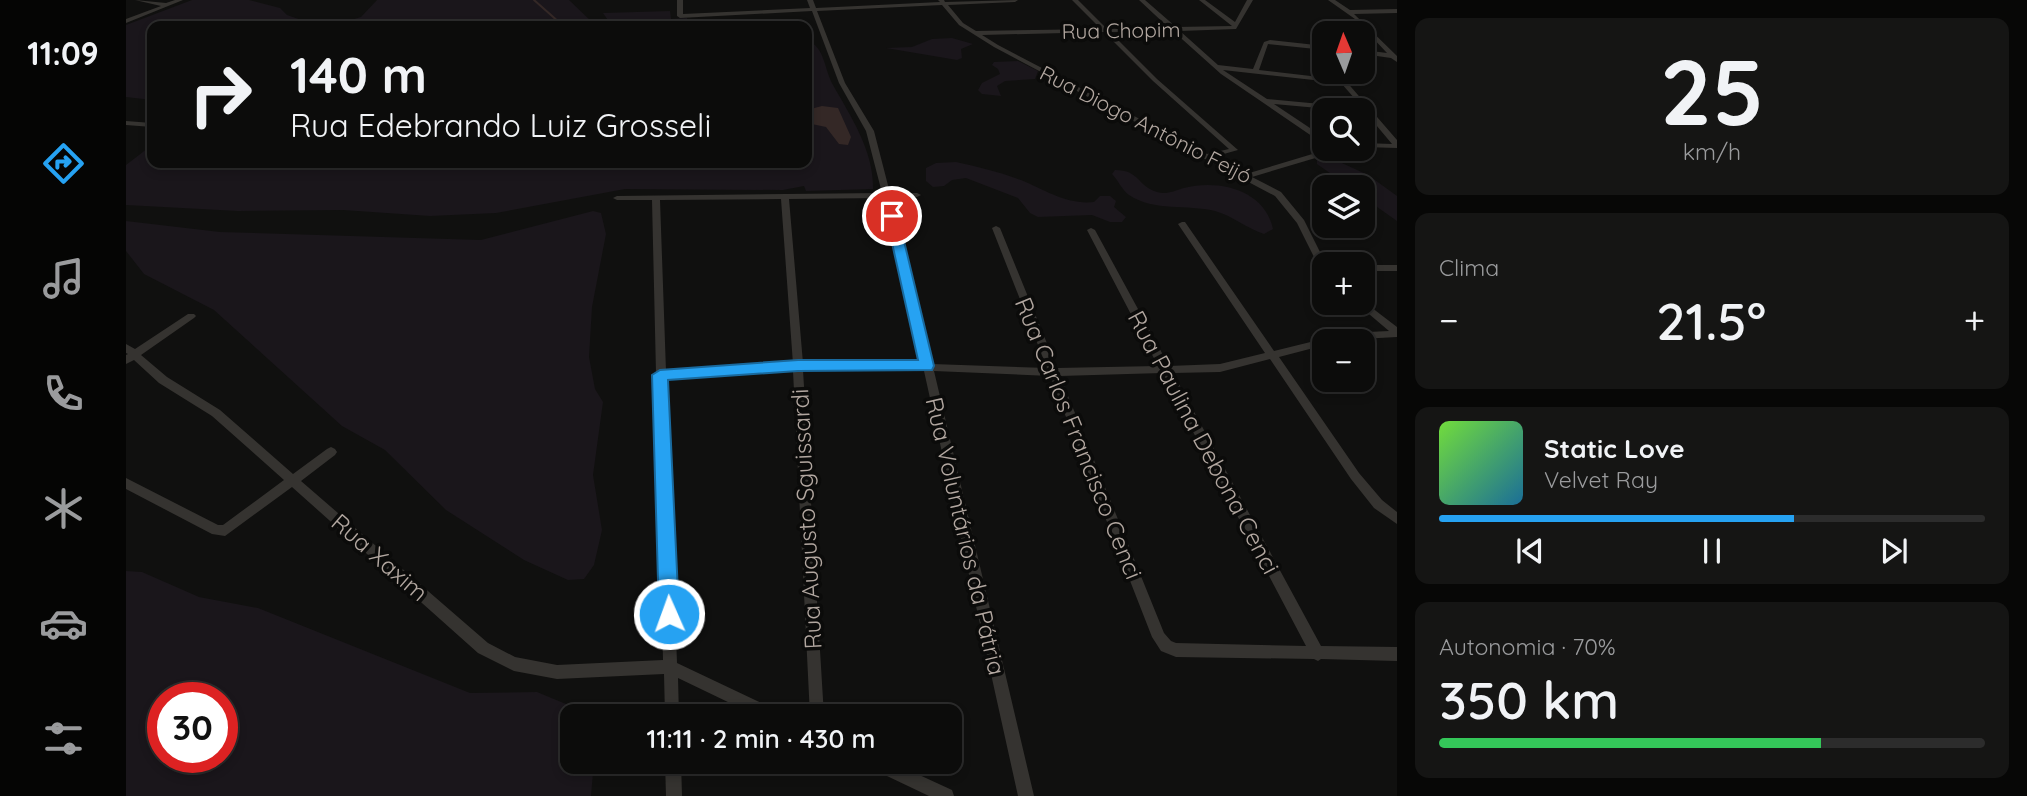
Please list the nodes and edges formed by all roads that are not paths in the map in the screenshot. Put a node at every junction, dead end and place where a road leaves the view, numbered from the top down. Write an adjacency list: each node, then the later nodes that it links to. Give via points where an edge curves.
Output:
1 (138, 0): 11 (street)
2 (180, 0): 11 (street)
3 (680, 0): 12 (street, via 680,16)
4 (1015, 0): 10 (street)
5 (1075, 0): 17 (street)
6 (1142, 0): 18 (street)
7 (1202, 0): 16 (street)
8 (1250, 0): 16 (street)
9 (1331, 0): 14 (street)
10 (942, 2): 12 (street); 19 (street, Rua Diogo Antônio Feijó)
11 (166, 5): 15 (street)
12 (811, 5): 37 (street, Rua Voluntários da Pátria, via 842,83 870,131)
13 (1397, 11): 14 (street)
14 (1349, 12): 22 (street)
15 (126, 21)
16 (1236, 26): 18 (street, Rua Chopim)
17 (1105, 30): 18 (street, Rua Chopim); 19 (street, Rua Chopim); 34 (street, via 1234,150)
18 (1175, 30): 23 (street)
19 (975, 33): 34 (street, Rua Diogo Antônio Feijó)
20 (1312, 47): 24 (street, via 1266,43)
21 (1376, 54): 22 (street)
22 (1395, 58)
23 (1216, 67): 24 (street); 26 (street)
24 (1255, 71): 25 (street, via 1343,81)
25 (1357, 98)
26 (1264, 101): 27 (street); 31 (street)
27 (1312, 106)
28 (1375, 119): 33 (street)
29 (130, 123): 30 (street)
30 (126, 129)
31 (1312, 132)
32 (1375, 145): 33 (street)
33 (1397, 146)
34 (1206, 156): 36 (street, Rua Diogo Antônio Feijó)
35 (1312, 156): 36 (street)
36 (1249, 176): 45 (street, Rua Diogo Antônio Feijó, via 1293,208)
37 (886, 195): 38 (street); 39 (street); 56 (street, Rua Voluntários da Pátria)
38 (917, 195)
39 (785, 197): 41 (street); 55 (street, Rua Augusto Sguissardi)
40 (617, 198): 41 (street)
41 (656, 198): 59 (street)
42 (1182, 223): 54 (street)
43 (996, 228): 58 (street, Rua Carlos Francisco Cenci)
44 (1091, 230): 57 (street, Rua Paulina Debona Cenci)
45 (1315, 252)
46 (1375, 268): 47 (street)
47 (1397, 268)
48 (1375, 315): 50 (street)
49 (191, 316): 53 (street)
50 (1397, 333): 51 (street)
51 (1375, 335)
52 (1312, 345): 54 (street)
53 (129, 354): 61 (street, Rua Xaxim, via 216,413)
54 (1271, 355): 57 (street, via 1220,368); 63 (street, via 1355,476)
55 (798, 365): 56 (street); 59 (street); 69 (street, Rua Augusto Sguissardi)
56 (927, 366): 58 (street); 74 (street, Rua Voluntários da Pátria)
57 (1164, 369): 58 (street); 64 (street, Rua Paulina Debona Cenci)
58 (1052, 372): 64 (street, Rua Carlos Francisco Cenci, via 1166,646)
59 (660, 375): 66 (street)
60 (331, 452): 61 (street)
61 (291, 480): 62 (street, via 225,531); 66 (street, Rua Xaxim, via 483,648 514,664 556,672)
62 (126, 483)
63 (1397, 519)
64 (1318, 654): 65 (street)
65 (1397, 654)
66 (671, 667): 67 (street); 68 (street)
67 (672, 704)
68 (748, 704)
69 (816, 704)
70 (673, 774): 72 (street)
71 (899, 774): 73 (street)
72 (674, 796)
73 (946, 796)
74 (1026, 796)

